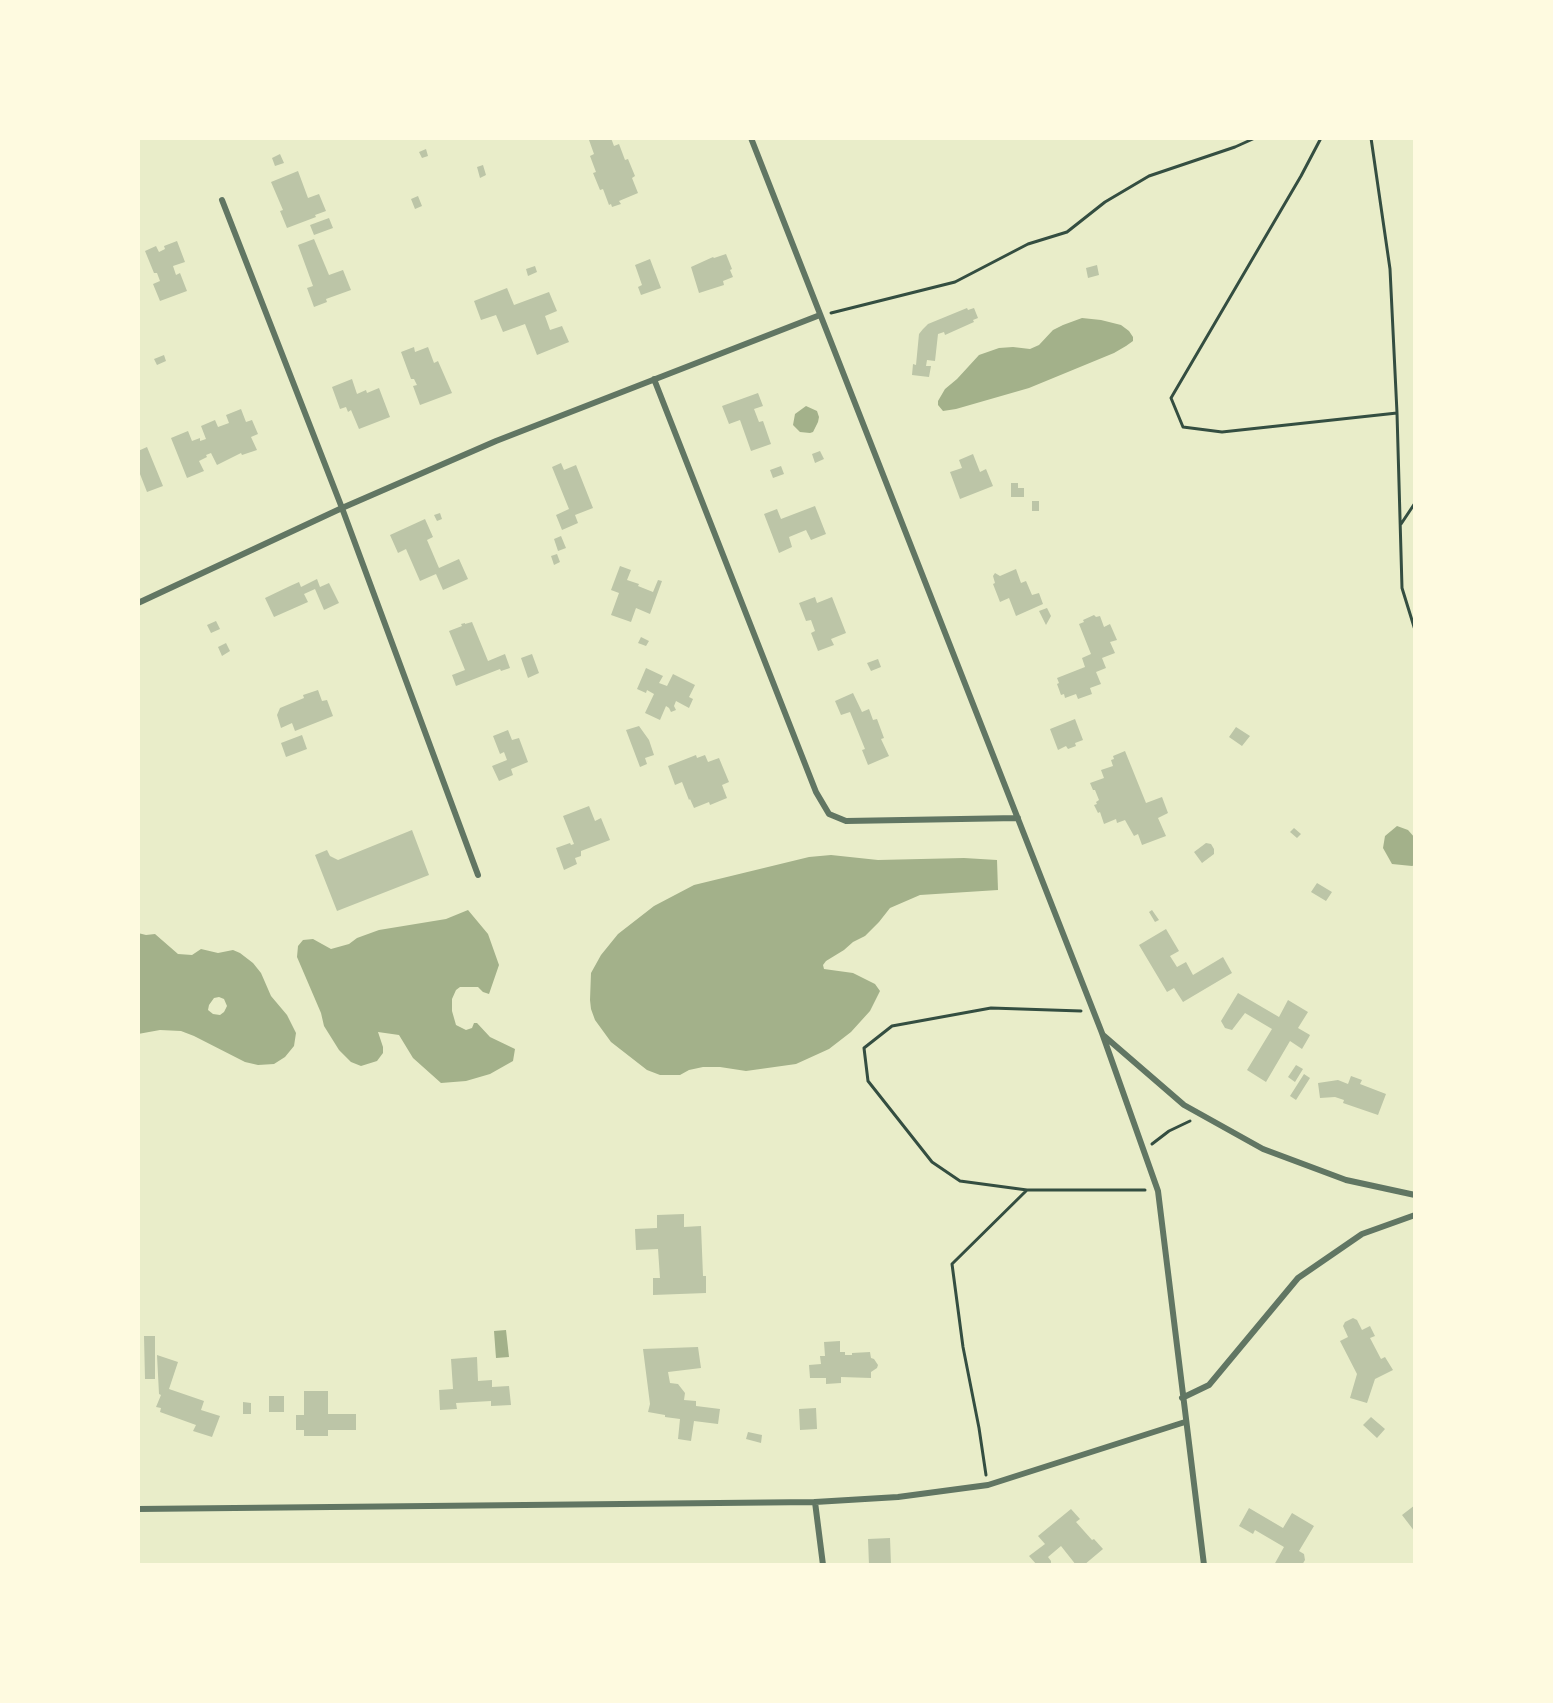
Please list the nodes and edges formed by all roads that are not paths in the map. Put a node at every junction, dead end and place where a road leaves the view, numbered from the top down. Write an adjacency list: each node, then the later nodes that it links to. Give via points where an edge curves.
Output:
1 (751, 138): 3 (street)
2 (222, 200): 5 (street)
3 (820, 315): 4 (street); 7 (street)
4 (654, 379): 5 (street, via 496,441); 7 (street, via 812,781 829,814 846,821)
5 (342, 508): 6 (street); 8 (street)
6 (138, 603)
7 (1018, 818): 9 (street)
8 (478, 875)
9 (1102, 1034): 10 (street, via 1184,1105 1263,1149 1346,1180); 12 (street, via 1158,1191)
10 (1415, 1195)
11 (1415, 1215): 12 (street, via 1362,1234 1298,1278 1209,1385)
12 (1182, 1398): 13 (street)
13 (1185, 1422): 14 (street, via 988,1485 898,1497); 17 (street)
14 (815, 1502): 15 (street); 16 (street)
15 (138, 1509)
16 (823, 1565)
17 (1204, 1565)

